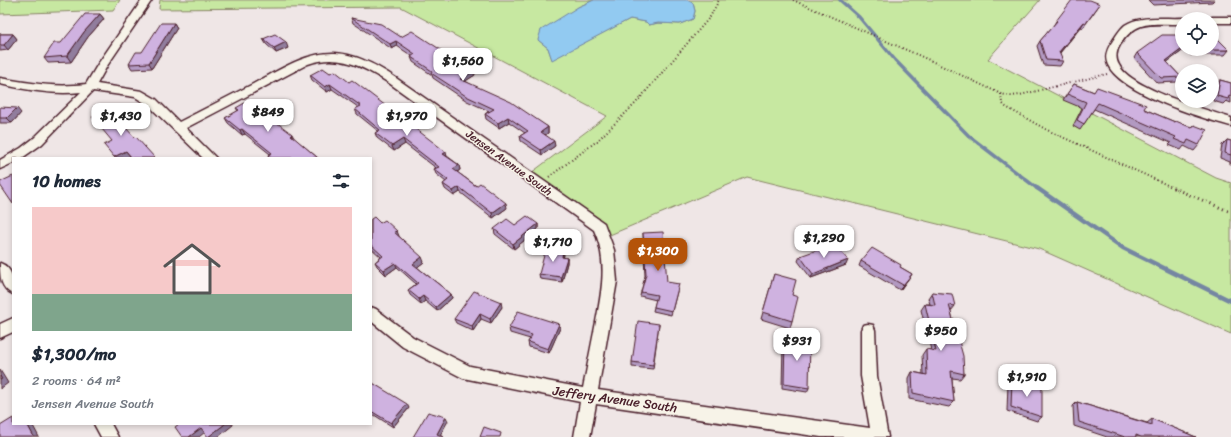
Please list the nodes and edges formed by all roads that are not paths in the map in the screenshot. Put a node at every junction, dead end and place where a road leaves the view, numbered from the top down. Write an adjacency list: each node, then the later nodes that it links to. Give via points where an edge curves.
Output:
1 (147, 0): 6 (street)
2 (1219, 20): 3 (street)
3 (1231, 20)
4 (1175, 21): 7 (street, via 1148,22 1128,28 1110,55 1117,72 1143,89)
5 (0, 81): 6 (street, via 65,90)
6 (90, 87): 8 (street, via 138,94 152,102); 9 (street, via 38,140)
7 (1231, 122)
8 (178, 127): 10 (street); 19 (street, Jensen Avenue South, via 249,89 315,58 337,56 351,59 390,79 599,227 605,237 611,265 609,289)
9 (15, 157)
10 (209, 157)
11 (12, 158): 12 (street)
12 (0, 165)
13 (0, 269): 14 (street)
14 (12, 287)
15 (372, 313): 19 (street, Jeffery Avenue South, via 408,342 468,373)
16 (12, 325): 18 (street)
17 (868, 330): 24 (street, via 869,376)
18 (0, 332)
19 (589, 396): 22 (street, Jensen Avenue South); 23 (street, Jeffery Avenue South)
20 (103, 425): 21 (street)
21 (110, 437)
22 (582, 437)
23 (876, 437)
24 (880, 437)

